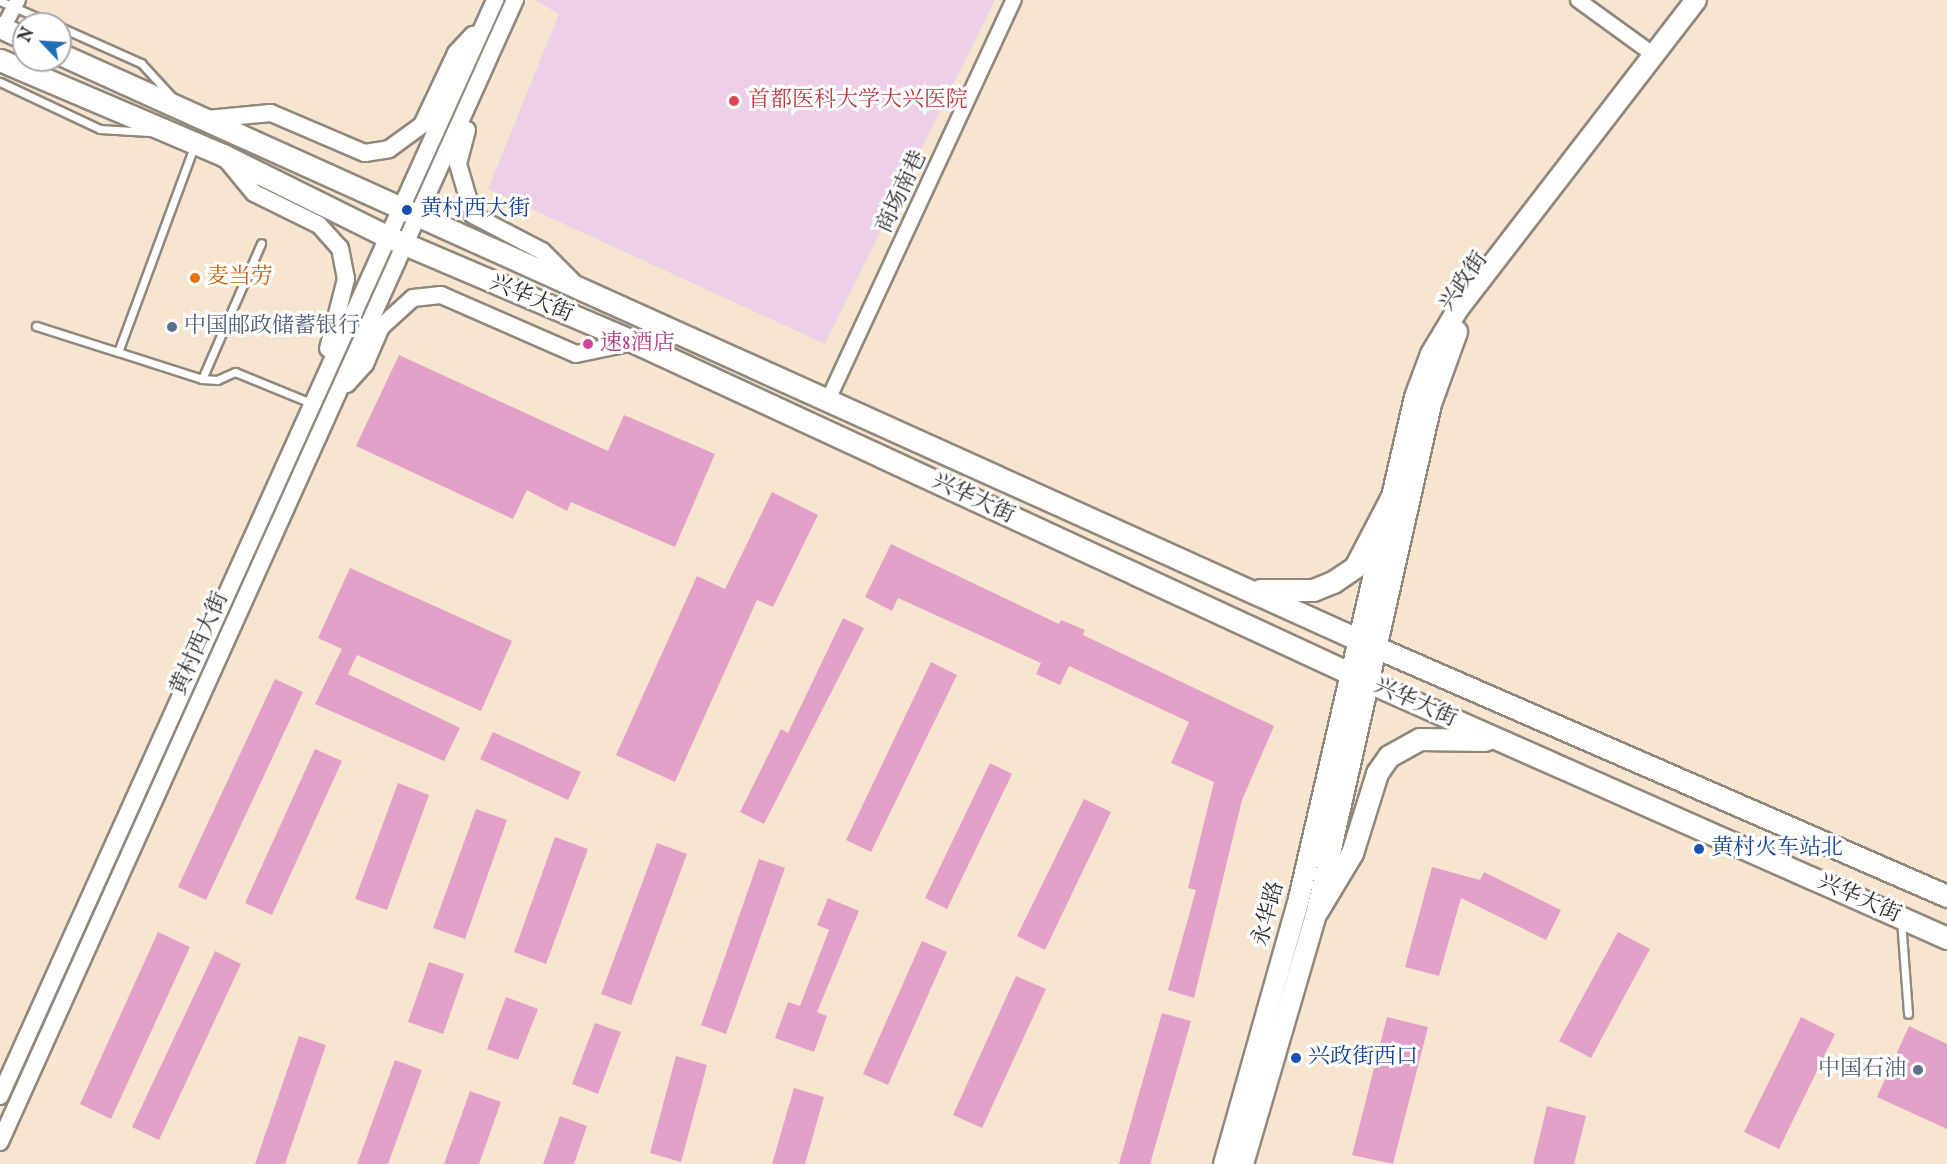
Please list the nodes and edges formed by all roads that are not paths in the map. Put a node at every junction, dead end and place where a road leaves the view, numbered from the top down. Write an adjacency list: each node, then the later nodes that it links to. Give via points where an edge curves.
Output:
1 (495, 0): 10 (street, 黄村西大街)
2 (516, 0): 16 (street, 黄村西大街)
3 (1014, 0): 33 (street, 商场南巷)
4 (1578, 0): 13 (street)
5 (1696, 0): 13 (main road, 兴政街)
6 (1708, 0): 38 (main road, 兴政街, via 1466,316 1444,358)
7 (0, 1): 8 (lane)
8 (16, 4): 9 (lane); 11 (street)
9 (31, 12)
10 (484, 24): 19 (street, via 456,53 418,130 389,149 365,153 271,112); 23 (street, 黄村西大街)
11 (1, 27)
12 (72, 32): 18 (lane, via 141,63)
13 (1654, 55): 35 (main road, 兴政街, via 1444,331 1415,397)
14 (72, 59): 18 (main road, 兴华大街)
15 (0, 60): 20 (main road, 兴华大街)
16 (482, 72): 23 (street, 黄村西大街); 26 (street, via 479,104 458,164 466,203 486,226 542,251)
17 (0, 82): 20 (lane, via 100,129)
18 (183, 110): 19 (main road, 兴华大街)
19 (207, 119): 23 (main road, 兴华大街)
20 (174, 135): 21 (main road, 兴华大街)
21 (195, 144): 22 (main road, 兴华大街); 29 (lane)
22 (223, 155): 24 (main road, 兴华大街); 30 (street, via 254,193 319,225 340,248 346,279)
23 (410, 208): 24 (street, 黄村西大街); 26 (main road, 兴华大街)
24 (396, 240): 28 (main road, 兴华大街); 30 (street, 黄村西大街); 32 (street, 黄村西大街)
25 (261, 243): 31 (lane)
26 (580, 289): 33 (main road, 兴华大街)
27 (36, 326): 29 (lane)
28 (634, 342): 32 (street, via 576,354 441,295 413,298 395,310 365,364); 39 (main road, 兴华大街)
29 (118, 352): 31 (lane)
30 (323, 376): 34 (street, 黄村西大街)
31 (202, 379): 34 (lane, via 217,380 235,372)
32 (335, 398): 47 (street, 黄村西大街)
33 (827, 402): 36 (main road, 兴华大街)
34 (311, 403): 46 (street, 黄村西大街)
35 (1391, 498): 36 (main road, via 1355,567 1333,582 1313,590); 37 (main road, 兴政街)
36 (1246, 589): 37 (main road, 兴华大街)
37 (1358, 639): 38 (main road, 兴华大街); 39 (main road, 兴政街)
38 (1379, 648): 39 (main road, 兴政街); 41 (main road, 兴华大街)
39 (1361, 678): 40 (main road, 兴华大街); 42 (main road, 永华路); 48 (main road, 永华路)
40 (1523, 751): 42 (main road, via 1448,736 1413,742 1389,756 1377,773 1352,853); 43 (main road, 兴华大街)
41 (1947, 896)
42 (1317, 911): 49 (main road, 永华路)
43 (1901, 918): 44 (main road, 兴华大街); 45 (lane)
44 (1947, 938)
45 (1908, 1014)
46 (0, 1096)
47 (0, 1142)
48 (1224, 1164)
49 (1243, 1164)

